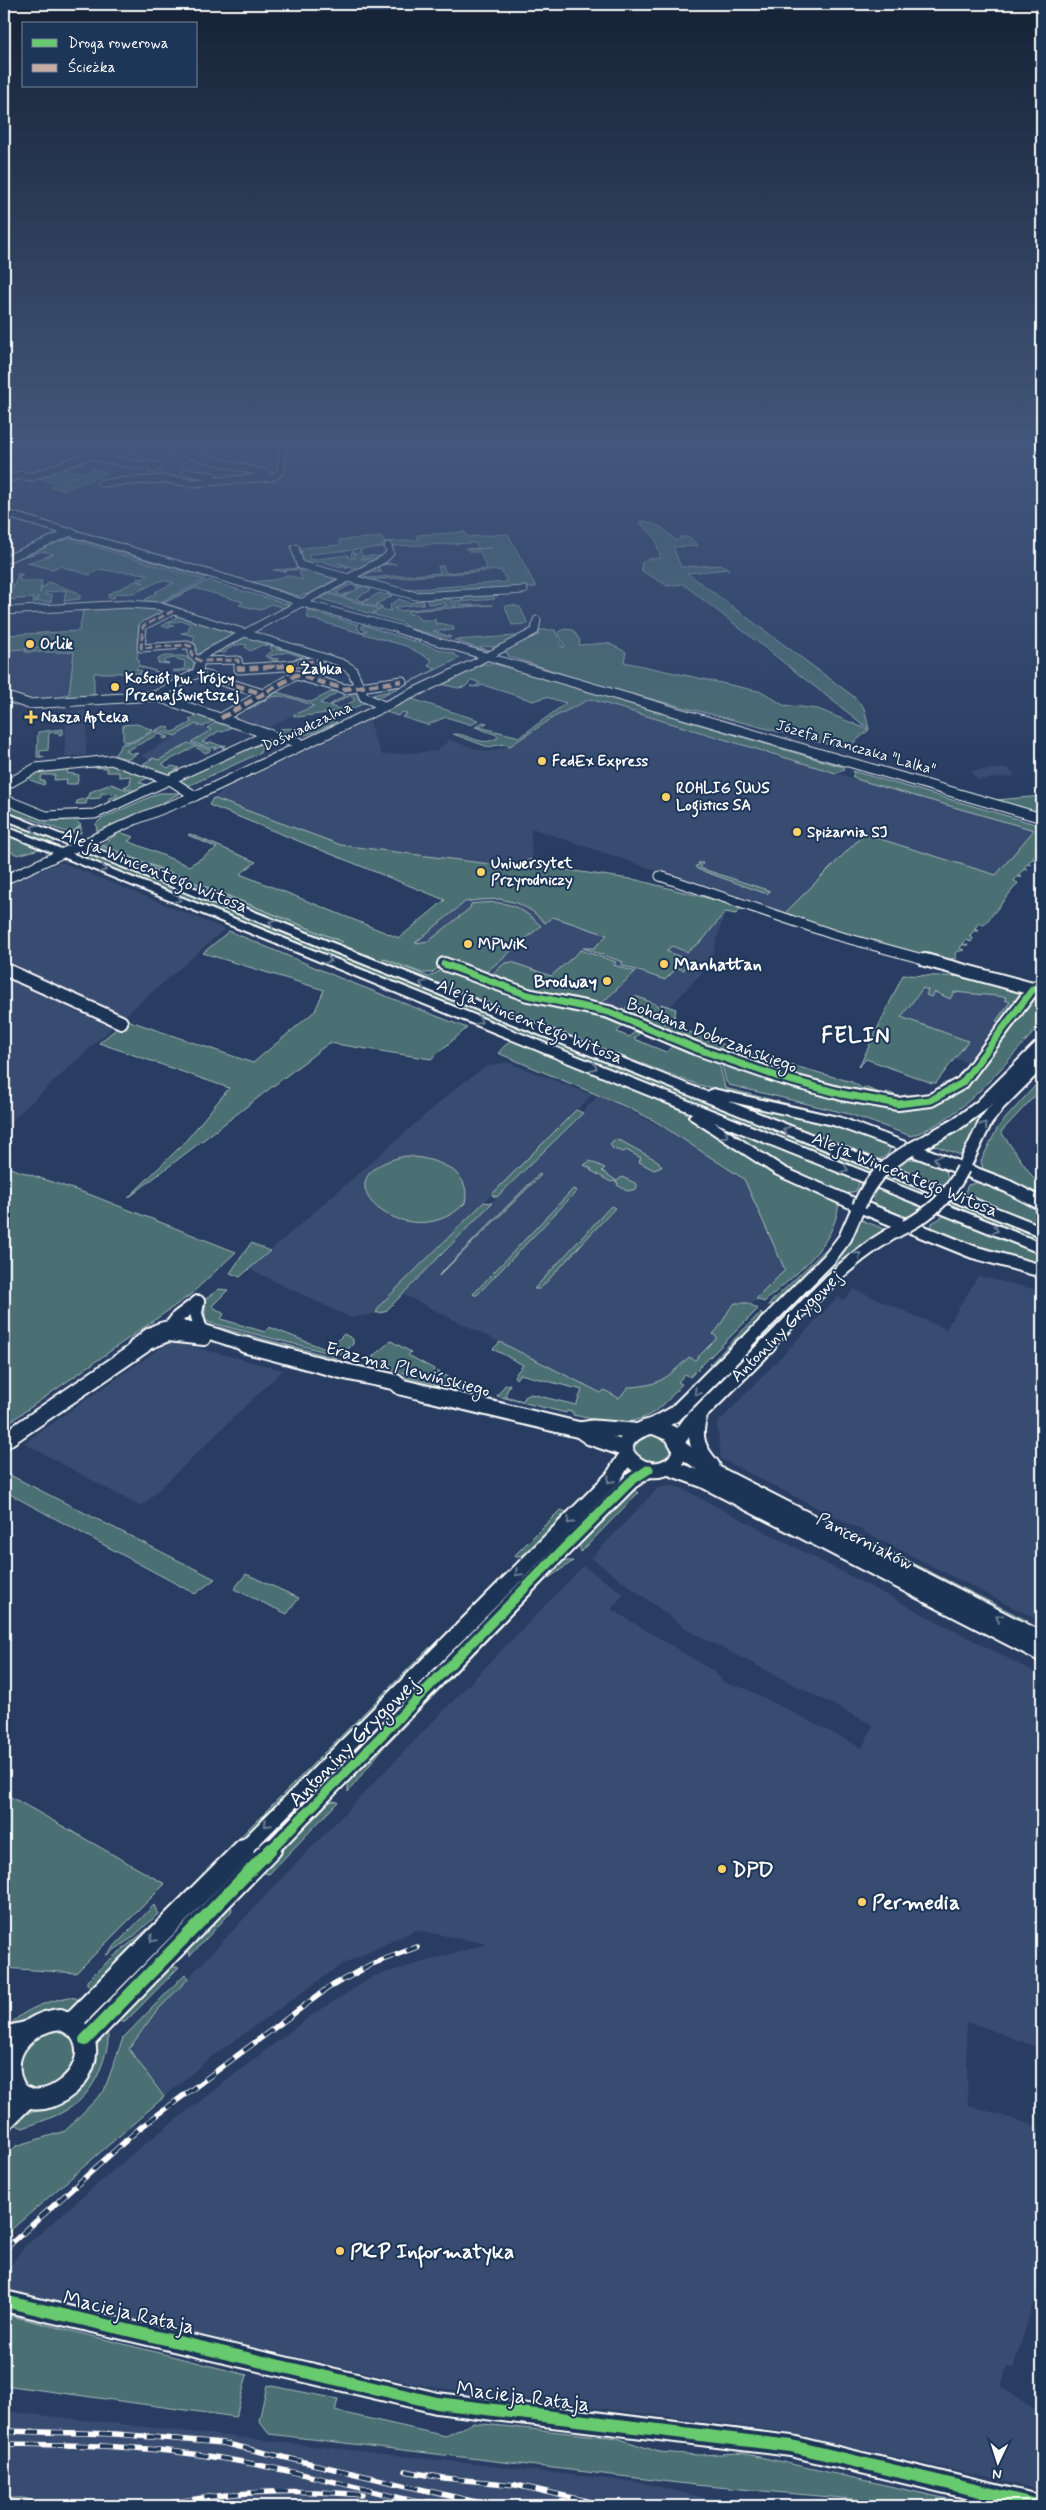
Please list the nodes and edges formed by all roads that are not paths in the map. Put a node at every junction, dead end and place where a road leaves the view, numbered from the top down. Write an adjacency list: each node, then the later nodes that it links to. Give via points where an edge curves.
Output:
1 (159, 559): 6 (street, Józefa Franczaka "Lalka")
2 (298, 559): 4 (street, via 300,565)
3 (383, 559): 4 (street)
4 (348, 578): 5 (street, via 424,597); 6 (street)
5 (520, 591)
6 (305, 602): 10 (street, Józefa Franczaka "Lalka"); 11 (street)
7 (4, 611): 8 (street, via 136,604)
8 (173, 611): 11 (street); 14 (street, via 143,626 141,648 190,646 192,656)
9 (536, 620): 13 (street, via 535,631)
10 (399, 630): 12 (street, Józefa Franczaka "Lalka"); 13 (street, Józefa Franczaka "Lalka")
11 (245, 633): 14 (street, via 208,653); 19 (street, via 342,663 352,670)
12 (463, 650): 13 (street, Józefa Franczaka "Lalka"); 16 (street, via 467,658)
13 (487, 655): 16 (street, Doświadczalna); 21 (street, Doświadczalna); 37 (street, Józefa Franczaka "Lalka", via 817,749)
14 (200, 661): 15 (street, via 238,660 239,668); 17 (street)
15 (314, 661)
16 (462, 664): 21 (street, Doświadczalna)
17 (197, 673): 20 (street); 23 (street)
18 (402, 681): 19 (street)
19 (359, 687): 20 (street, via 337,688 296,675); 24 (street, via 364,697)
20 (263, 694): 25 (street)
21 (407, 694): 24 (street, Doświadczalna)
22 (4, 696): 23 (street, via 29,704 46,704)
23 (155, 696): 25 (street)
24 (382, 705): 28 (street, Doświadczalna); 28 (street, Doświadczalna)
25 (221, 718): 26 (street)
26 (269, 734): 27 (street); 28 (street); 32 (street, Doświadczalna)
27 (278, 738): 28 (street); 29 (street)
28 (298, 742): 29 (street, Doświadczalna); 34 (street, Doświadczalna)
29 (285, 748): 34 (street, Doświadczalna)
30 (4, 775): 31 (street)
31 (16, 779): 32 (street, via 49,764 96,759 121,762); 33 (street)
32 (170, 780): 34 (street); 35 (street, Doświadczalna, via 94,814 46,816)
33 (4, 786)
34 (192, 791): 39 (street, Doświadczalna)
35 (4, 799)
36 (4, 816): 39 (main road, Aleja Wincentego Witosa, one-way to 36)
37 (1042, 818)
38 (4, 829): 40 (main road, Aleja Wincentego Witosa)
39 (80, 846): 40 (street, Doświadczalna); 48 (main road, Aleja Wincentego Witosa, one-way to 39)
40 (64, 853): 42 (street, Doświadczalna); 50 (main road, Aleja Wincentego Witosa, one-way to 50)
41 (660, 876): 45 (street, via 835,936)
42 (4, 880)
43 (444, 964): 45 (street, Bohdana Dobrzańskiego, via 528,996 604,1011 781,1080 873,1101 902,1104 936,1098 959,1086)
44 (4, 969): 46 (street)
45 (1039, 988)
46 (120, 1022)
47 (1042, 1045): 51 (street, Antoniny Grygowej, via 981,1106 955,1125)
48 (598, 1054): 51 (main road, via 709,1092 837,1121); 56 (main road, Aleja Wincentego Witosa, one-way to 48)
49 (1042, 1061): 52 (street, Antoniny Grygowej, one-way to 49, via 986,1121)
50 (653, 1092): 54 (main road, one-way to 54, via 694,1114 780,1171); 57 (main road, Aleja Wincentego Witosa, one-way to 57)
51 (911, 1149): 52 (street, Aleja Wincentego Witosa, one-way to 51); 54 (street, Antoniny Grygowej, bridge, via 878,1170)
52 (962, 1169): 53 (street, Aleja Wincentego Witosa); 55 (street, Antoniny Grygowej, bridge, via 944,1202)
53 (1042, 1204)
54 (859, 1206): 55 (street); 64 (street, Antoniny Grygowej, one-way to 64, via 845,1238 825,1263 675,1414)
55 (906, 1226): 58 (street, via 973,1252); 63 (street, Antoniny Grygowej, one-way to 55, via 850,1261 881,1238)
56 (1042, 1232)
57 (1042, 1249)
58 (1038, 1269)
59 (174, 1330): 60 (street, Erazma Plewińskiego); 60 (street, via 178,1317 198,1302 196,1313); 61 (street, Erazma Plewińskiego); 62 (street, Erazma Plewińskiego); 62 (street, Erazma Plewińskiego, via 165,1326 154,1331 139,1341)
60 (202, 1331): 61 (street, Erazma Plewińskiego)
61 (227, 1340): 65 (street, Erazma Plewińskiego, via 347,1372 354,1378)
62 (135, 1349): 67 (street, Erazma Plewińskiego)
63 (700, 1413): 68 (street, Antoniny Grygowej); 72 (street, Pancerniaków, via 694,1432 696,1446)
64 (653, 1426): 66 (street); 68 (street, via 668,1430)
65 (580, 1430): 66 (street, Erazma Plewińskiego); 69 (street, Erazma Plewińskiego)
66 (633, 1431): 69 (street, via 627,1439)
67 (4, 1441)
68 (679, 1444): 70 (street, via 677,1460); 72 (street, Pancerniaków, via 696,1463)
69 (626, 1452): 71 (street, via 634,1463); 75 (street, Antoniny Grygowej, one-way to 75, via 612,1478)
70 (668, 1467): 71 (street); 74 (street, Pancerniaków, via 704,1480)
71 (648, 1469): 78 (street, Antoniny Grygowej, via 631,1481 565,1547)
72 (721, 1477): 73 (street, Pancerniaków, one-way to 72)
73 (1042, 1640)
74 (1042, 1654)
75 (71, 2023): 76 (street, via 60,2019 48,2020); 78 (street)
76 (26, 2032): 77 (street); 79 (street, via 17,2043)
77 (4, 2037)
78 (85, 2040): 80 (street, via 84,2063 71,2086 49,2099)
79 (7, 2073): 80 (street, via 15,2088)
80 (27, 2097): 81 (street)
81 (4, 2120)
82 (4, 2300): 83 (street, Macieja Rataja, via 437,2403 791,2446)
83 (1042, 2506)

